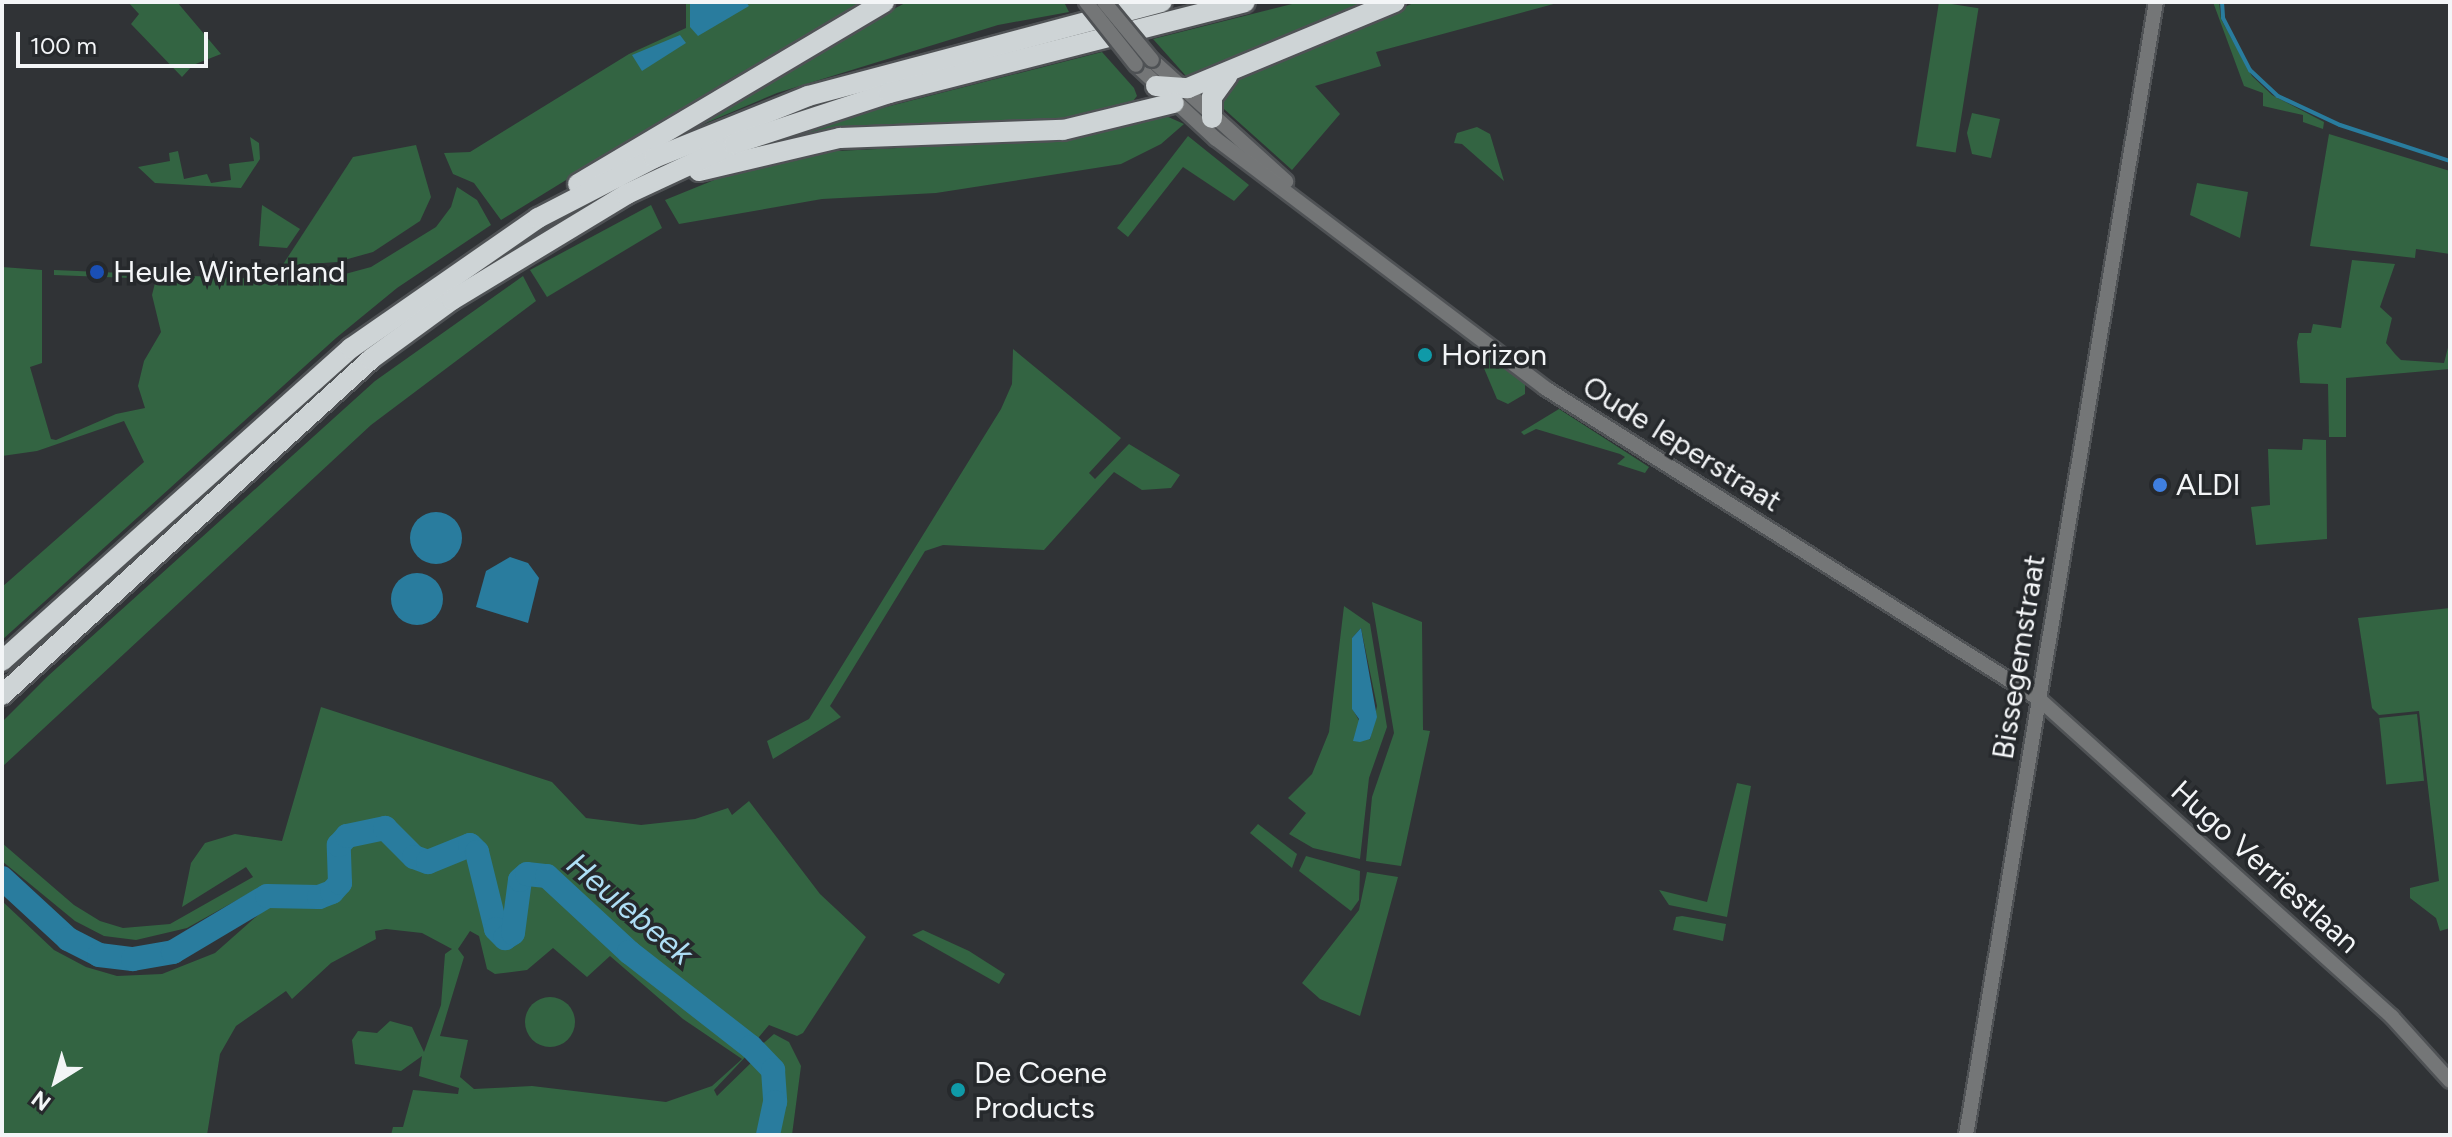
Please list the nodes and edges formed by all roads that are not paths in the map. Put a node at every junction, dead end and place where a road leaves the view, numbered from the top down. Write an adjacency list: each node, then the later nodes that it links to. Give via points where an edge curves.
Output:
1 (884, 2): 14 (highway, via 562,193)
2 (1086, 2): 9 (street, bridge, via 1136,65)
3 (1104, 2): 9 (street, bridge)
4 (1162, 2): 14 (highway, via 808,96 654,158)
5 (1245, 2): 13 (highway, via 889,93 734,144)
6 (1395, 2): 8 (highway)
7 (2156, 2): 17 (street, Bissegemstraat)
8 (1231, 72): 10 (highway); 12 (highway, via 1216,87)
9 (1157, 73): 10 (highway); 11 (highway)
10 (1177, 96): 11 (highway); 12 (street, Oude Ieperstraat)
11 (1122, 117): 13 (highway, via 1036,132 796,144)
12 (1208, 120): 17 (street, Oude Ieperstraat, via 1545,388)
13 (627, 194): 16 (highway, via 452,300 371,359)
14 (538, 218): 15 (highway, via 351,348)
15 (2, 661)
16 (5, 693)
17 (2039, 699): 18 (street, Hugo Verriestlaan, via 2373,999); 19 (street, Bissegemstraat)
18 (2450, 1081)
19 (1966, 1135)

